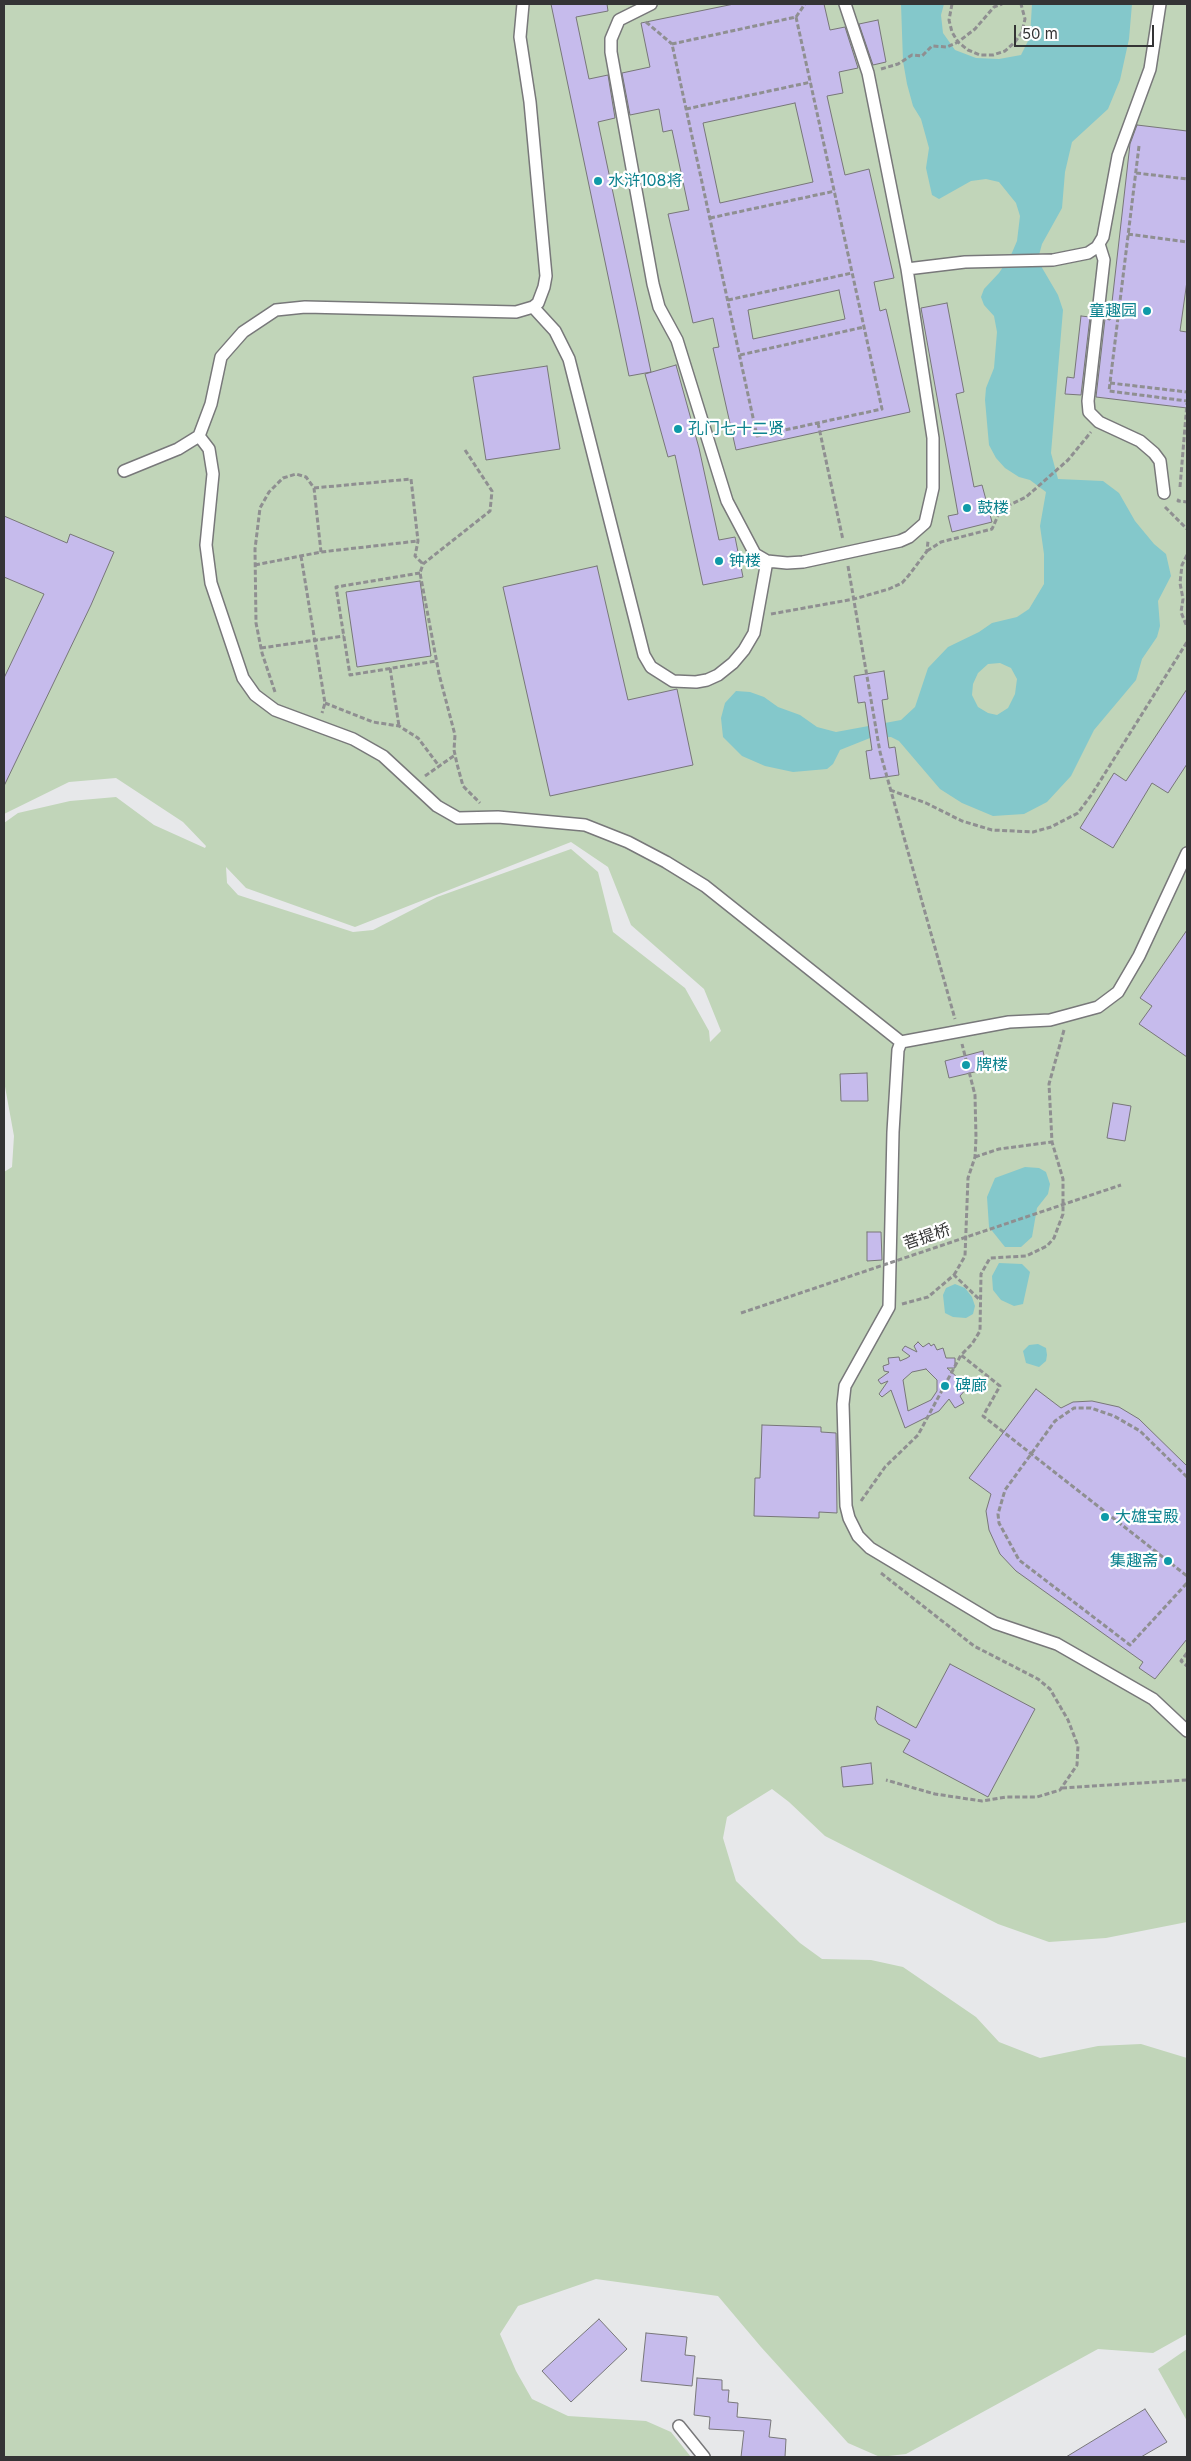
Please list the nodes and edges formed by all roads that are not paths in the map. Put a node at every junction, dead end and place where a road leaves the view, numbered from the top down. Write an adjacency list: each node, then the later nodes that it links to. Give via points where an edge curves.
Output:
1 (523, 4): 7 (lane, via 520,37 530,102 546,276 541,296)
2 (651, 4): 11 (lane, via 619,20 614,27 611,52 653,284 659,307 677,340 726,501 749,546)
3 (845, 4): 6 (lane, via 868,73)
4 (1160, 4): 5 (lane, via 1150,69 1118,156)
5 (1100, 244): 6 (lane, via 1088,253 1053,260 991,261); 10 (lane, via 1104,260 1088,401 1090,415 1140,441 1154,452 1160,462)
6 (906, 269): 11 (lane, via 934,438 934,488 925,523 916,533 900,541 803,562)
7 (533, 307): 8 (lane, via 516,312 305,307 276,310 243,332 221,357 211,404); 11 (lane, via 555,331 569,359 644,655 652,667 674,681 707,680 733,663 755,628)
8 (199, 436): 9 (lane, via 178,449); 13 (lane, via 209,449 213,474 206,545 211,583 243,678 255,695 282,714 353,739 383,756 436,806 458,818 498,817 586,825 666,862 705,886)
9 (124, 471)
10 (1164, 493)
11 (767, 561)
12 (1187, 853): 13 (lane, via 1139,956 1118,992 1098,1007 1066,1017 1009,1022)
13 (901, 1042): 14 (lane, via 892,1132 889,1307 844,1386 846,1506 849,1518 858,1536 871,1548 995,1623 1057,1644 1153,1699)
14 (1187, 1731)
15 (679, 2426): 16 (lane)
16 (704, 2457)

